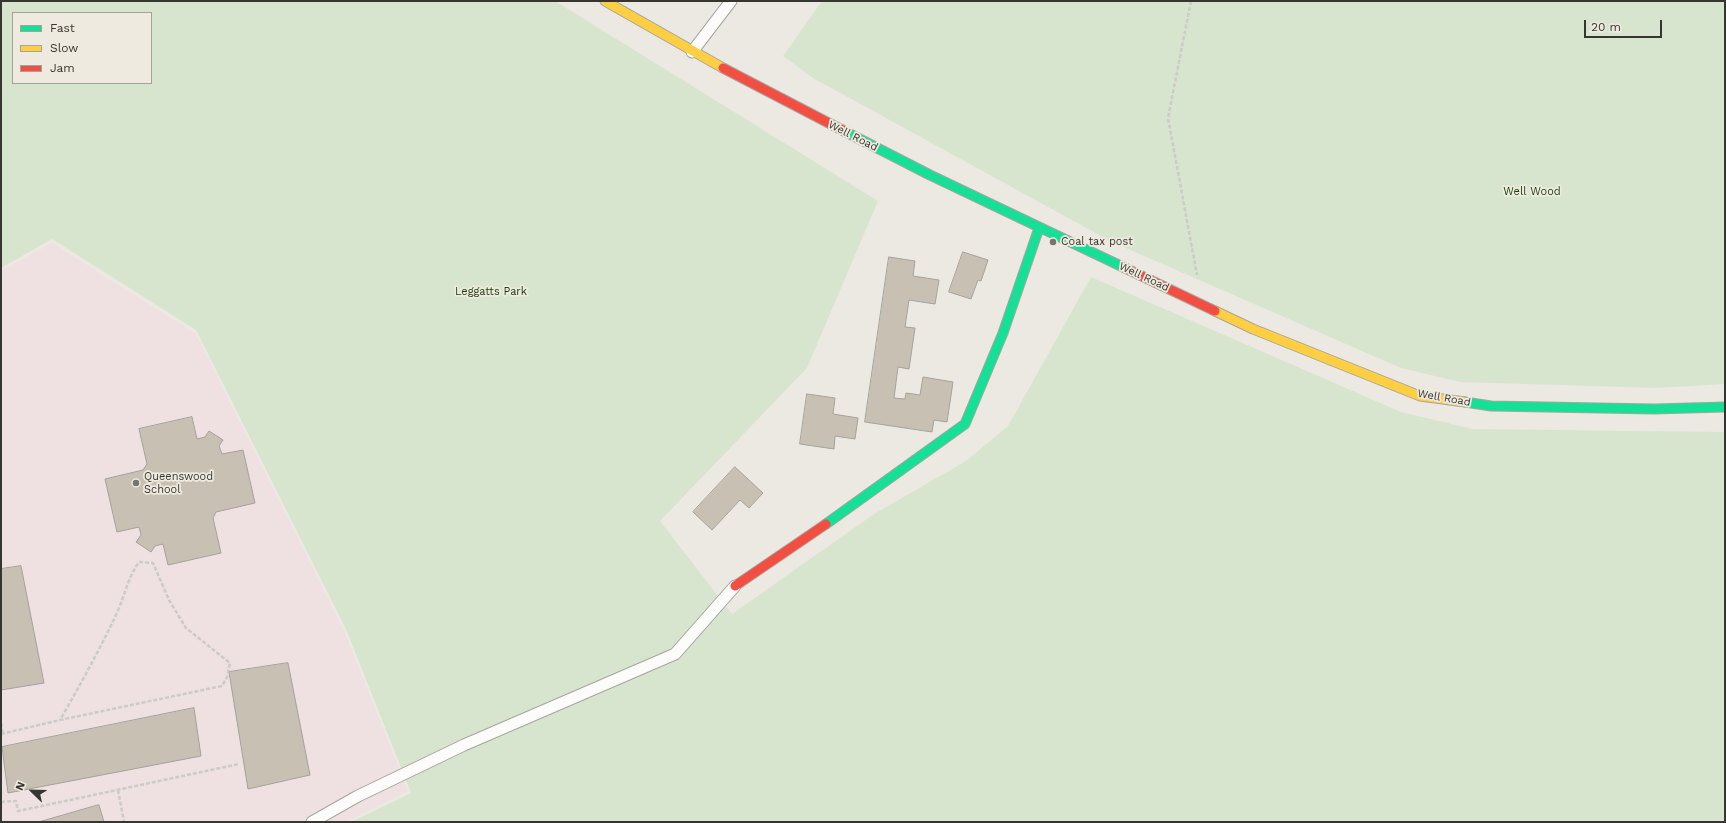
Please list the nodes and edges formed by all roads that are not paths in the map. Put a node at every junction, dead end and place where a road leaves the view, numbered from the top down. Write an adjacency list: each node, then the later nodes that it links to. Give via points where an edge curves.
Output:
1 (605, 1): 3 (street, Well Road)
2 (731, 1): 3 (lane)
3 (692, 52): 4 (street, Well Road)
4 (1040, 228): 5 (street, Well Road, via 1253,329 1420,396 1490,406 1654,409); 6 (street, via 1003,333 965,424 793,548)
5 (1725, 407)
6 (735, 586): 7 (lane, via 675,654 464,745 358,796)
7 (312, 822)

